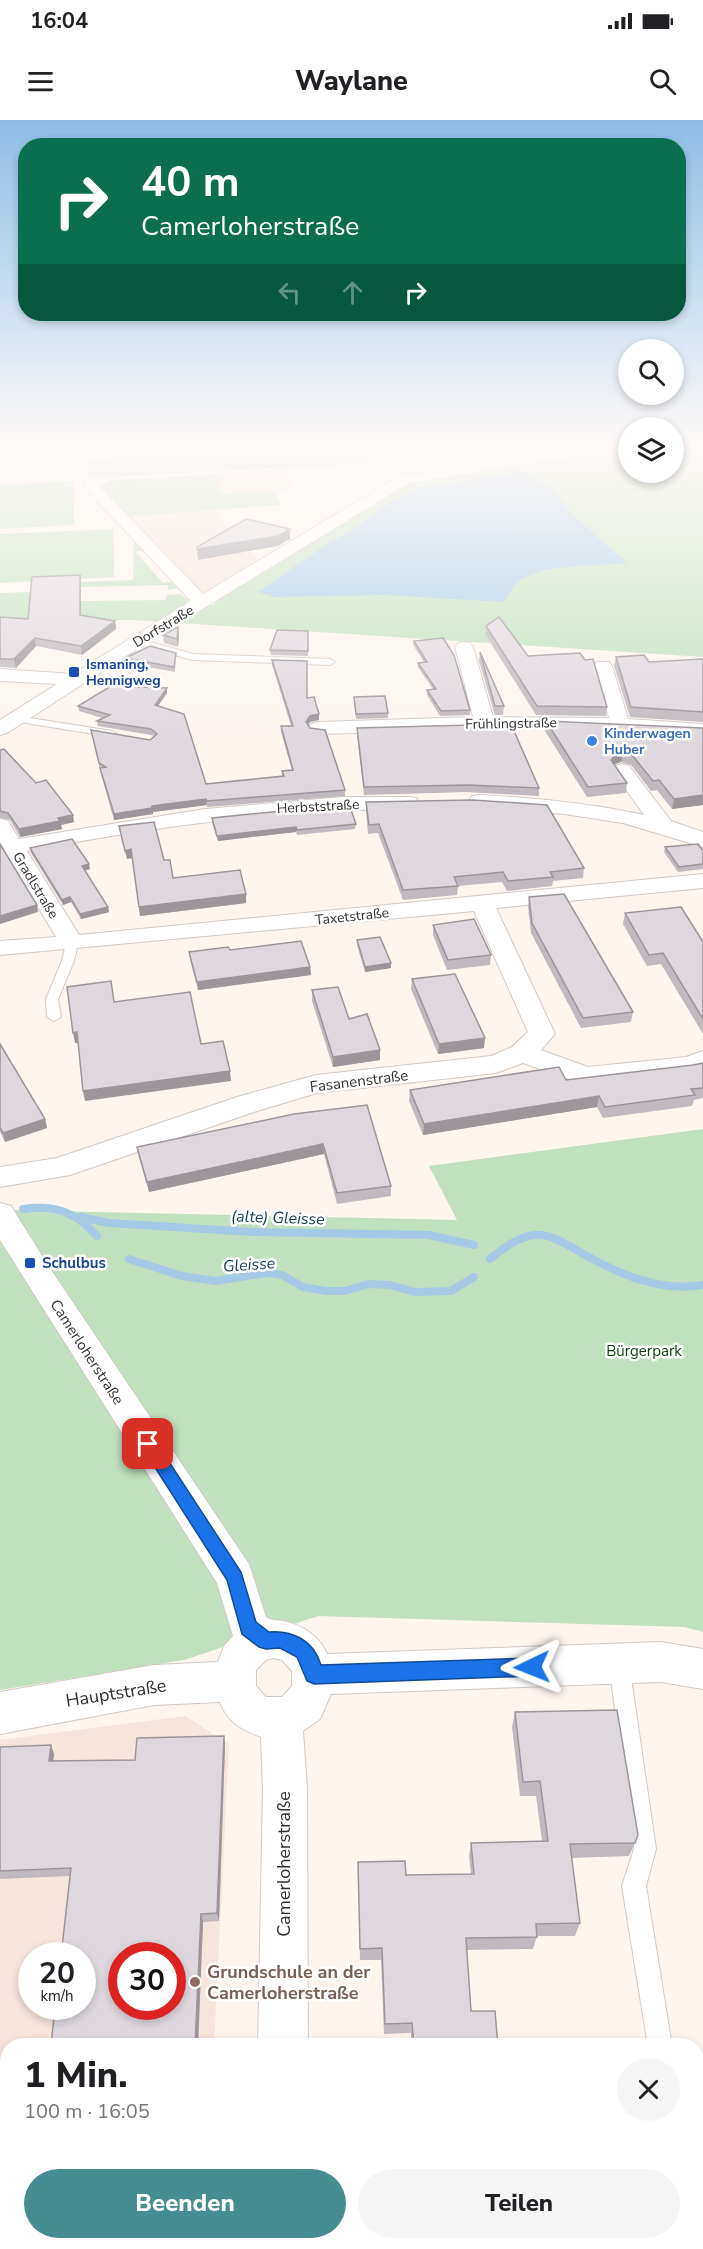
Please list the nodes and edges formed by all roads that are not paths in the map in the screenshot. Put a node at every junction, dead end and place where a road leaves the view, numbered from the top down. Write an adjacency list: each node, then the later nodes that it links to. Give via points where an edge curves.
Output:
1 (148, 547): 3 (street, Dorfstraße, via 195,597)
2 (292, 547): 3 (street, Dorfstraße)
3 (205, 600): 4 (street, Dorfstraße)
4 (137, 641): 6 (lane, via 192,657); 9 (street, Dorfstraße)
5 (464, 647): 11 (street)
6 (330, 662)
7 (603, 666): 12 (street)
8 (0, 675): 9 (street)
9 (76, 680): 10 (street, Dorfstraße)
10 (17, 719): 14 (street, Dorfstraße); 16 (lane)
11 (484, 721): 12 (street, Frühlingstraße); 13 (street, Frühlingstraße)
12 (620, 723): 15 (street, Frühlingstraße)
13 (318, 728)
14 (0, 729)
15 (703, 730)
16 (117, 735)
17 (622, 770): 20 (street)
18 (460, 802): 20 (street, via 535,804)
19 (425, 803): 23 (street, Herbststraße, via 322,804 223,813 112,827)
20 (661, 823): 22 (street)
21 (0, 826): 23 (street, Gradlstraße)
22 (703, 840)
23 (13, 848): 26 (street, Gradlstraße)
24 (703, 881): 25 (street, Taxetstraße)
25 (482, 903): 26 (street, Taxetstraße); 29 (street, Fasanenstraße, via 542,1034)
26 (72, 943): 27 (street, Taxetstraße); 28 (lane, via 52,999)
27 (0, 948)
28 (54, 1017)
29 (522, 1053): 30 (street, via 586,1076 690,1065); 31 (street, Fasanenstraße, via 496,1064 316,1084 60,1168)
30 (703, 1060)
31 (0, 1177)
32 (0, 1214): 33 (street, Camerloherstraße, via 235,1577 249,1628)
33 (266, 1641): 36 (street, via 293,1643 311,1662); 37 (street, via 239,1660)
34 (619, 1664): 35 (street, via 661,1662); 36 (street); 41 (lane, via 645,1850 634,1886)
35 (703, 1669)
36 (314, 1675): 39 (street, via 309,1697 293,1714)
37 (233, 1681): 38 (street, Hauptstraße, via 154,1685); 39 (street, via 236,1695 248,1710 267,1719)
38 (0, 1713)
39 (281, 1718): 40 (street, Camerloherstraße, via 285,1789)
40 (283, 2038)
41 (659, 2038)

